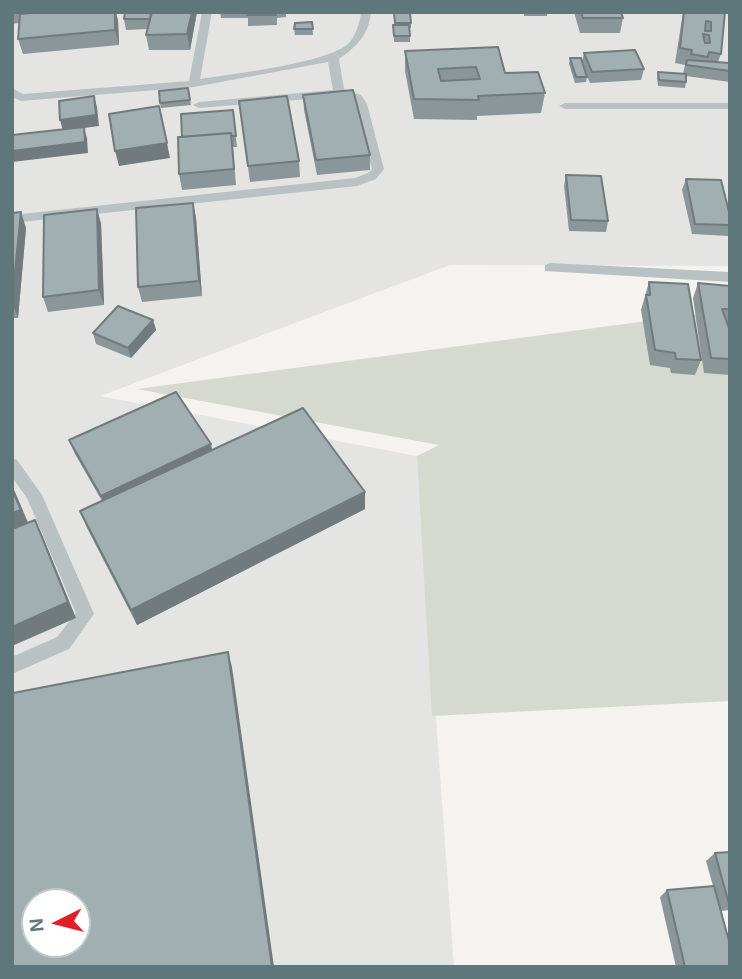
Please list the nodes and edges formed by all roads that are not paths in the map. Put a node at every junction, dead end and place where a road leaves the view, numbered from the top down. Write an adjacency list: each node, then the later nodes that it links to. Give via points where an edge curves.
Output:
1 (206, 12): 4 (lane)
2 (366, 12): 3 (lane, via 354,44)
3 (333, 58): 4 (lane); 5 (lane)
4 (194, 83): 6 (lane)
5 (339, 92): 7 (lane); 11 (lane, via 353,94 361,104 378,169 365,180)
6 (17, 95): 10 (lane)
7 (199, 105)
8 (565, 106): 9 (lane)
9 (730, 106)
10 (12, 112)
11 (12, 219)
12 (550, 268): 13 (lane)
13 (730, 277)
14 (12, 464): 15 (lane, via 34,495 85,614 63,643)
15 (12, 666)

